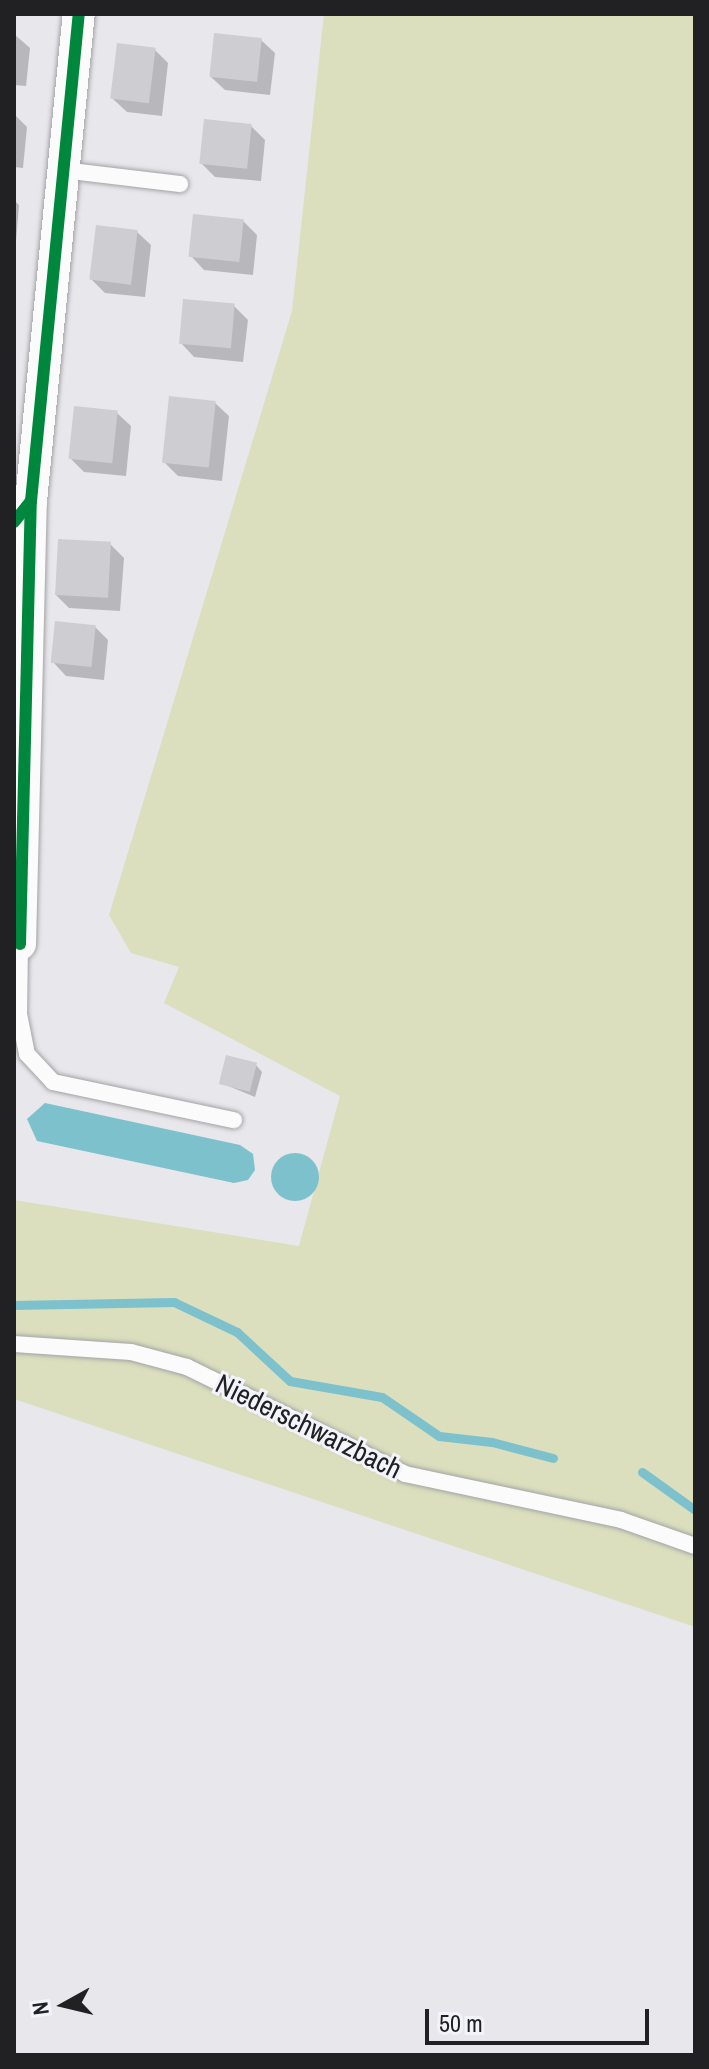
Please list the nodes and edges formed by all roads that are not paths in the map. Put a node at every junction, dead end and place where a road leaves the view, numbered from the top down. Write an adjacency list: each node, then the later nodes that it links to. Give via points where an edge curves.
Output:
1 (79, 14): 2 (street)
2 (62, 170): 3 (lane); 4 (street)
3 (180, 184)
4 (23, 512): 5 (street)
5 (20, 944): 6 (lane, via 19,1014 27,1054 53,1082)
6 (234, 1120)
7 (14, 1344): 8 (lane, Niederschwarzbach, via 131,1352 187,1367 405,1474 621,1520)
8 (695, 1546)

